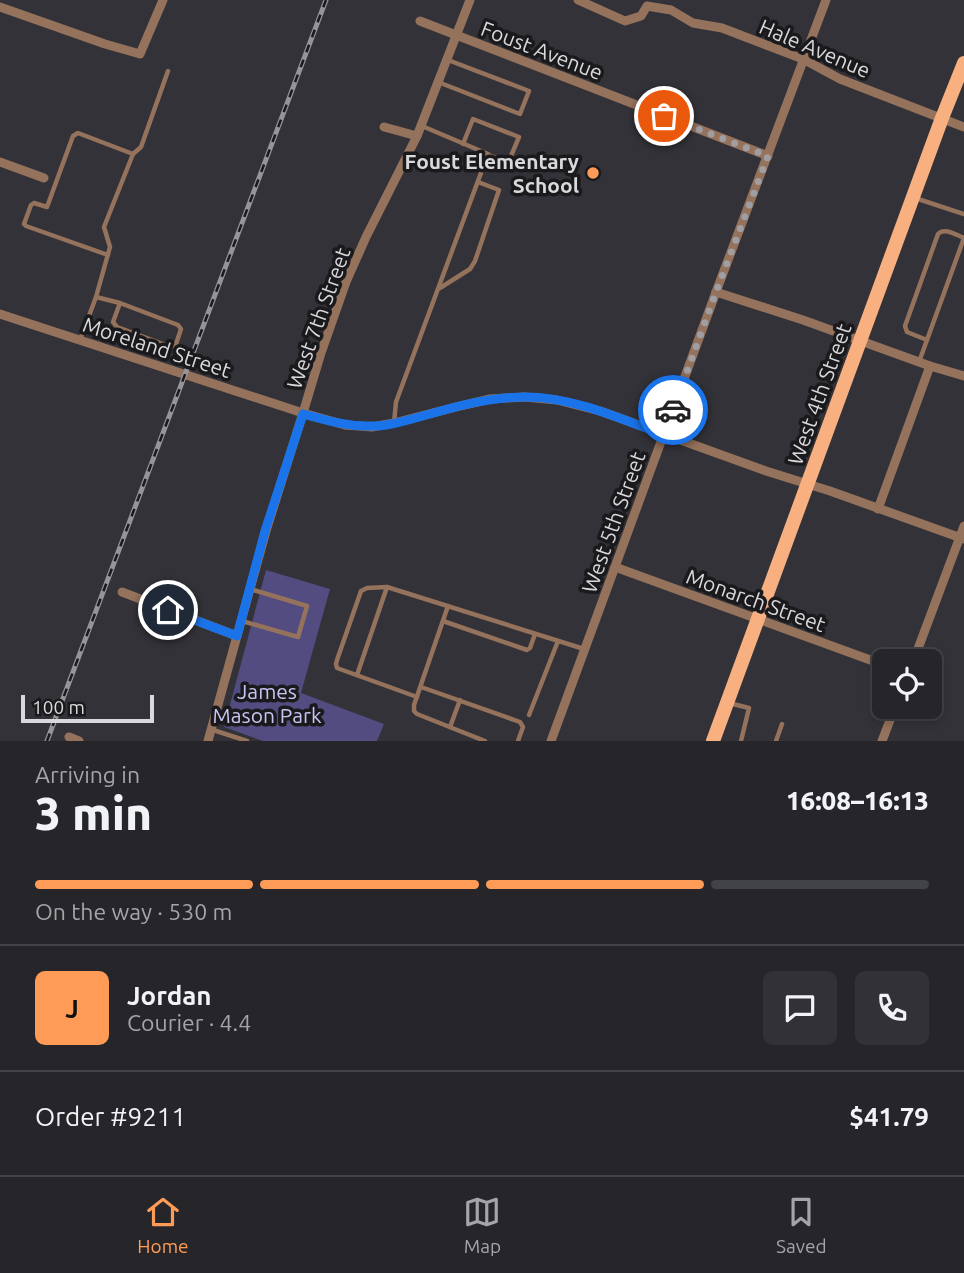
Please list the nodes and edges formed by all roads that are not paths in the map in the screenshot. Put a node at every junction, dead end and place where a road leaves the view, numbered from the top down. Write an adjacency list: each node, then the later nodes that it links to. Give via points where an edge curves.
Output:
1 (163, 0): 7 (street, via 141,54)
2 (470, 0): 9 (street, West 7th Street)
3 (578, 0): 5 (street, Hale Avenue)
4 (826, 0): 11 (street, West 5th Street)
5 (591, 2): 6 (street, Hale Avenue, via 625,21 641,16)
6 (648, 3): 11 (street, Hale Avenue, via 693,23 722,28)
7 (0, 7)
8 (420, 21): 9 (street, Foust Avenue)
9 (456, 36): 10 (street, West 7th Street); 23 (street, Foust Avenue)
10 (447, 59): 14 (street, West 7th Street); 14 (lane, via 529,91 520,114)
11 (803, 59): 15 (street, Hale Avenue, via 840,79); 23 (street, West 5th Street)
12 (964, 63): 15 (main road, West 4th Street)
13 (168, 71): 21 (lane, via 141,147)
14 (438, 82): 16 (street, West 7th Street)
15 (942, 118): 18 (street, Hale Avenue); 27 (main road, West 4th Street)
16 (421, 126): 19 (street, West 7th Street); 20 (lane)
17 (384, 127): 19 (street)
18 (964, 127)
19 (417, 136): 42 (street, West 7th Street, via 346,282)
20 (463, 144): 22 (lane); 22 (lane, via 473,118 519,137 508,163)
21 (133, 153): 30 (lane, via 104,227); 30 (lane, via 78,133 73,136 47,207 31,205 24,224)
22 (488, 154): 26 (lane)
23 (768, 156): 32 (street, West 5th Street)
24 (0, 162): 25 (street)
25 (44, 178)
26 (478, 182): 31 (lane); 31 (lane, via 499,190 475,261)
27 (913, 197): 28 (lane); 38 (main road, West 4th Street)
28 (964, 215)
29 (964, 238): 36 (lane); 36 (lane, via 943,230 933,247 905,326 907,332)
30 (108, 255): 33 (lane)
31 (438, 289): 43 (lane, via 396,402)
32 (716, 292): 38 (street); 44 (street, West 5th Street)
33 (96, 297): 34 (lane); 37 (lane)
34 (120, 303): 34 (lane, via 178,324 176,344 171,347 117,327 113,322)
35 (0, 314): 37 (street, Moreland Street)
36 (927, 340): 39 (lane)
37 (80, 341): 42 (street, Moreland Street)
38 (861, 342): 39 (street); 45 (main road, West 4th Street)
39 (919, 362): 40 (street)
40 (930, 366): 41 (street); 46 (street)
41 (964, 376)
42 (303, 414): 43 (street, Moreland Street, via 345,425); 51 (street, West 7th Street)
43 (394, 424): 44 (street, Moreland Street, via 491,399 526,397 600,411)
44 (664, 435): 45 (street, Moreland Street); 49 (street, West 5th Street)
45 (807, 485): 46 (street, Moreland Street); 55 (main road, West 4th Street)
46 (878, 509): 48 (street, Moreland Street)
47 (964, 526): 48 (street)
48 (962, 538): 61 (street)
49 (615, 567): 55 (street, Monarch Street); 60 (street, West 5th Street)
50 (387, 587): 53 (lane); 63 (lane); 63 (lane, via 361,592 337,660 337,668)
51 (250, 589): 54 (street, West 7th Street); 54 (lane, via 307,606 298,637)
52 (122, 592): 58 (street)
53 (448, 606): 56 (lane); 57 (lane)
54 (241, 620): 58 (street, West 7th Street)
55 (759, 620): 62 (street, Monarch Street); 67 (main road, West 4th Street)
56 (443, 621): 57 (lane, via 527,650); 64 (lane)
57 (536, 634): 59 (lane)
58 (237, 636): 72 (street, West 7th Street)
59 (558, 641): 60 (lane); 68 (lane)
60 (585, 649): 73 (street, West 5th Street)
61 (918, 649)
62 (872, 661)
63 (357, 676): 65 (lane)
64 (421, 687): 65 (lane); 66 (lane)
65 (417, 697): 71 (lane, via 416,715)
66 (460, 700): 71 (lane); 77 (lane, via 520,722 523,727)
67 (728, 702): 78 (main road, West 4th Street); 79 (lane, via 749,708)
68 (529, 715)
69 (890, 719): 81 (street)
70 (782, 724): 80 (lane)
71 (450, 727): 76 (lane)
72 (212, 729): 74 (street, West 7th Street); 75 (lane)
73 (554, 740)
74 (208, 741)
75 (247, 741)
76 (485, 741)
77 (518, 741)
78 (713, 741)
79 (741, 741)
80 (776, 741)
81 (882, 741)

